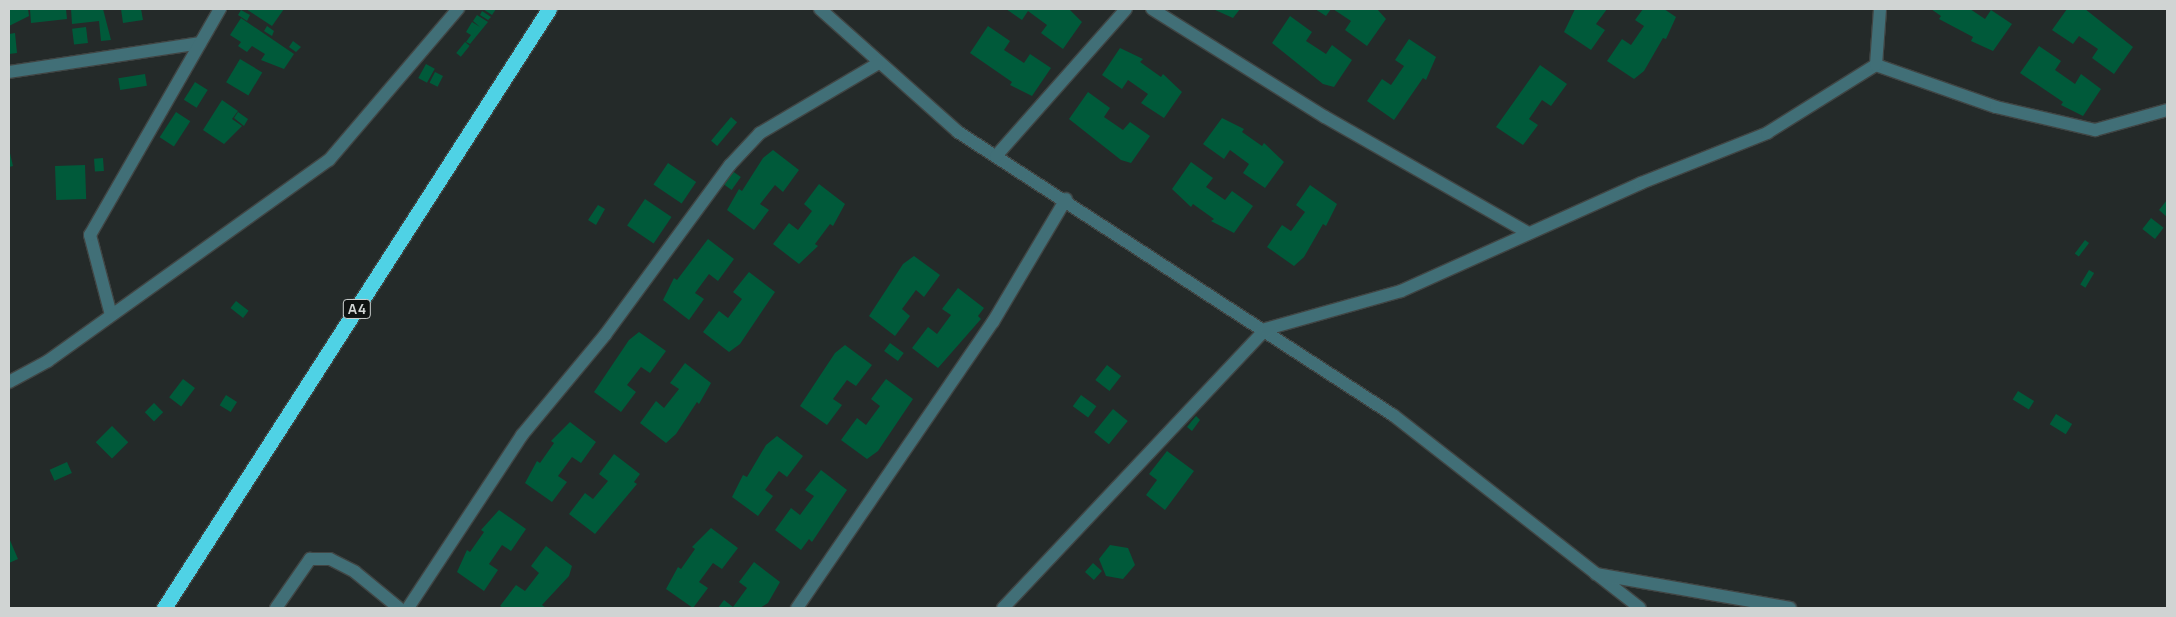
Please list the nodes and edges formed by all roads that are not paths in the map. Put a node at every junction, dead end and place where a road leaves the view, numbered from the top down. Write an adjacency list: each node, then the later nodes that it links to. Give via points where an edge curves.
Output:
1 (220, 9): 8 (street)
2 (458, 9): 16 (street, via 329,160)
3 (549, 9): 20 (highway, A4)
4 (820, 9): 9 (street)
5 (1126, 9): 13 (street)
6 (1152, 9): 15 (street, via 1325,117)
7 (1880, 9): 10 (street)
8 (200, 43): 11 (street); 16 (street, via 90,235)
9 (880, 63): 13 (street, via 958,132); 23 (street, via 760,133 730,165 605,335 522,435)
10 (1876, 65): 12 (street, via 1996,107 2095,130); 15 (street, via 1767,133)
11 (9, 72)
12 (2167, 110)
13 (996, 156): 14 (street)
14 (1066, 199): 17 (street); 24 (street, via 993,322)
15 (1528, 233): 17 (street, via 1402,291)
16 (111, 315): 18 (street, via 48,361)
17 (1266, 329): 19 (street, via 1393,415); 25 (street)
18 (9, 382)
19 (1594, 574): 26 (street); 27 (street)
20 (164, 608)
21 (276, 608): 22 (street, via 310,559 320,559 355,572)
22 (399, 608)
23 (408, 608)
24 (797, 608)
25 (1003, 608)
26 (1640, 608)
27 (1790, 608)

